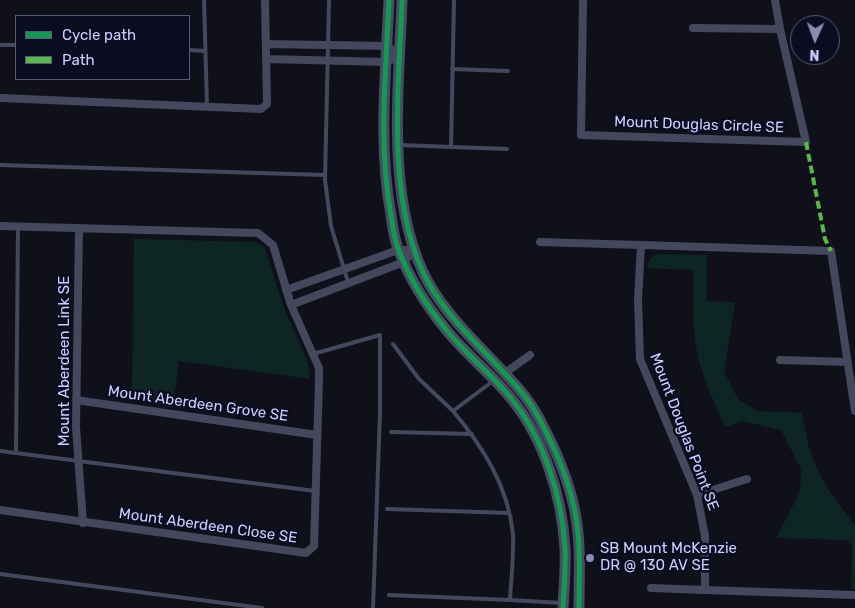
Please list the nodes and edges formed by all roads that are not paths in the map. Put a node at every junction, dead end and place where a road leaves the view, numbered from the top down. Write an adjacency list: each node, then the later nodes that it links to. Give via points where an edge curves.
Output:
1 (204, 0): 17 (lane)
2 (265, 0): 11 (street)
3 (328, 0): 14 (lane)
4 (389, 0): 15 (street)
5 (402, 0): 18 (street)
6 (454, 0): 22 (lane)
7 (583, 0): 10 (street, Mount Douglas Circle SE, via 581,135 806,142)
8 (775, 0): 10 (street, Mount Douglas Circle SE)
9 (693, 28): 10 (street)
10 (780, 30)
11 (266, 44): 14 (street); 19 (street)
12 (0, 45): 13 (lane)
13 (15, 45)
14 (328, 45): 15 (street); 20 (lane)
15 (387, 46): 18 (street); 21 (street)
16 (190, 50): 17 (lane)
17 (205, 50): 25 (lane)
18 (400, 56): 21 (street); 26 (street)
19 (266, 59): 20 (street); 25 (street, via 267,104 261,109)
20 (328, 60): 21 (street); 30 (lane)
21 (386, 62): 36 (street, via 386,192)
22 (452, 69): 23 (lane); 27 (lane)
23 (508, 71)
24 (0, 98): 25 (street)
25 (207, 106)
26 (399, 145): 27 (lane); 37 (street, via 400,191)
27 (451, 147): 28 (lane)
28 (507, 149)
29 (0, 165): 30 (lane)
30 (325, 175): 39 (lane, via 331,226)
31 (0, 226): 32 (street, Mount Aberdeen Close SE)
32 (18, 226): 33 (street, Mount Aberdeen Close SE); 57 (lane)
33 (79, 229): 41 (street, Mount Aberdeen Close SE, via 258,233 273,245); 50 (street, Mount Aberdeen Link SE)
34 (540, 242): 35 (street)
35 (641, 245): 47 (street, via 831,252); 61 (street, Mount Douglas Point SE, via 638,300 640,359)
36 (398, 250): 37 (street); 38 (street); 39 (street)
37 (414, 250): 38 (street); 48 (street, via 439,299 477,346)
38 (404, 262): 40 (street); 49 (street, via 426,302)
39 (344, 271): 40 (lane); 41 (street)
40 (348, 283): 42 (street)
41 (286, 290): 42 (street, Mount Aberdeen Close SE)
42 (291, 305): 44 (street, Mount Aberdeen Close SE)
43 (393, 344): 51 (lane, via 420,379)
44 (313, 354): 55 (street, Mount Aberdeen Close SE, via 319,368); 74 (lane, via 380,335)
45 (530, 355): 48 (street)
46 (780, 360): 47 (street)
47 (847, 362): 52 (street)
48 (505, 373): 49 (lane); 75 (street, via 543,425 568,486 576,517)
49 (494, 380): 51 (lane); 72 (street, via 511,398 531,429 555,486 565,549)
50 (76, 400): 55 (street, Mount Aberdeen Grove SE); 58 (street, Mount Aberdeen Link SE)
51 (453, 411): 54 (lane)
52 (855, 411)
53 (391, 432): 54 (lane)
54 (472, 434): 64 (lane, via 494,469)
55 (316, 435): 60 (street, Mount Aberdeen Close SE)
56 (0, 451): 57 (lane)
57 (16, 453): 58 (lane)
58 (80, 462): 60 (lane); 65 (street, Mount Aberdeen Link SE)
59 (748, 479): 61 (street)
60 (315, 491): 65 (street, Mount Aberdeen Close SE, via 314,546 306,553)
61 (697, 495): 68 (street, Mount Douglas Point SE, via 706,536)
62 (387, 509): 64 (lane)
63 (0, 510): 65 (street, Mount Aberdeen Close SE)
64 (508, 513): 71 (lane, via 513,535)
65 (83, 523)
66 (0, 574): 73 (lane)
67 (650, 588): 68 (street)
68 (705, 590): 70 (street)
69 (389, 595): 71 (lane)
70 (855, 595)
71 (510, 600): 72 (lane)
72 (564, 605)
73 (262, 608)
74 (373, 608)
75 (579, 608)

